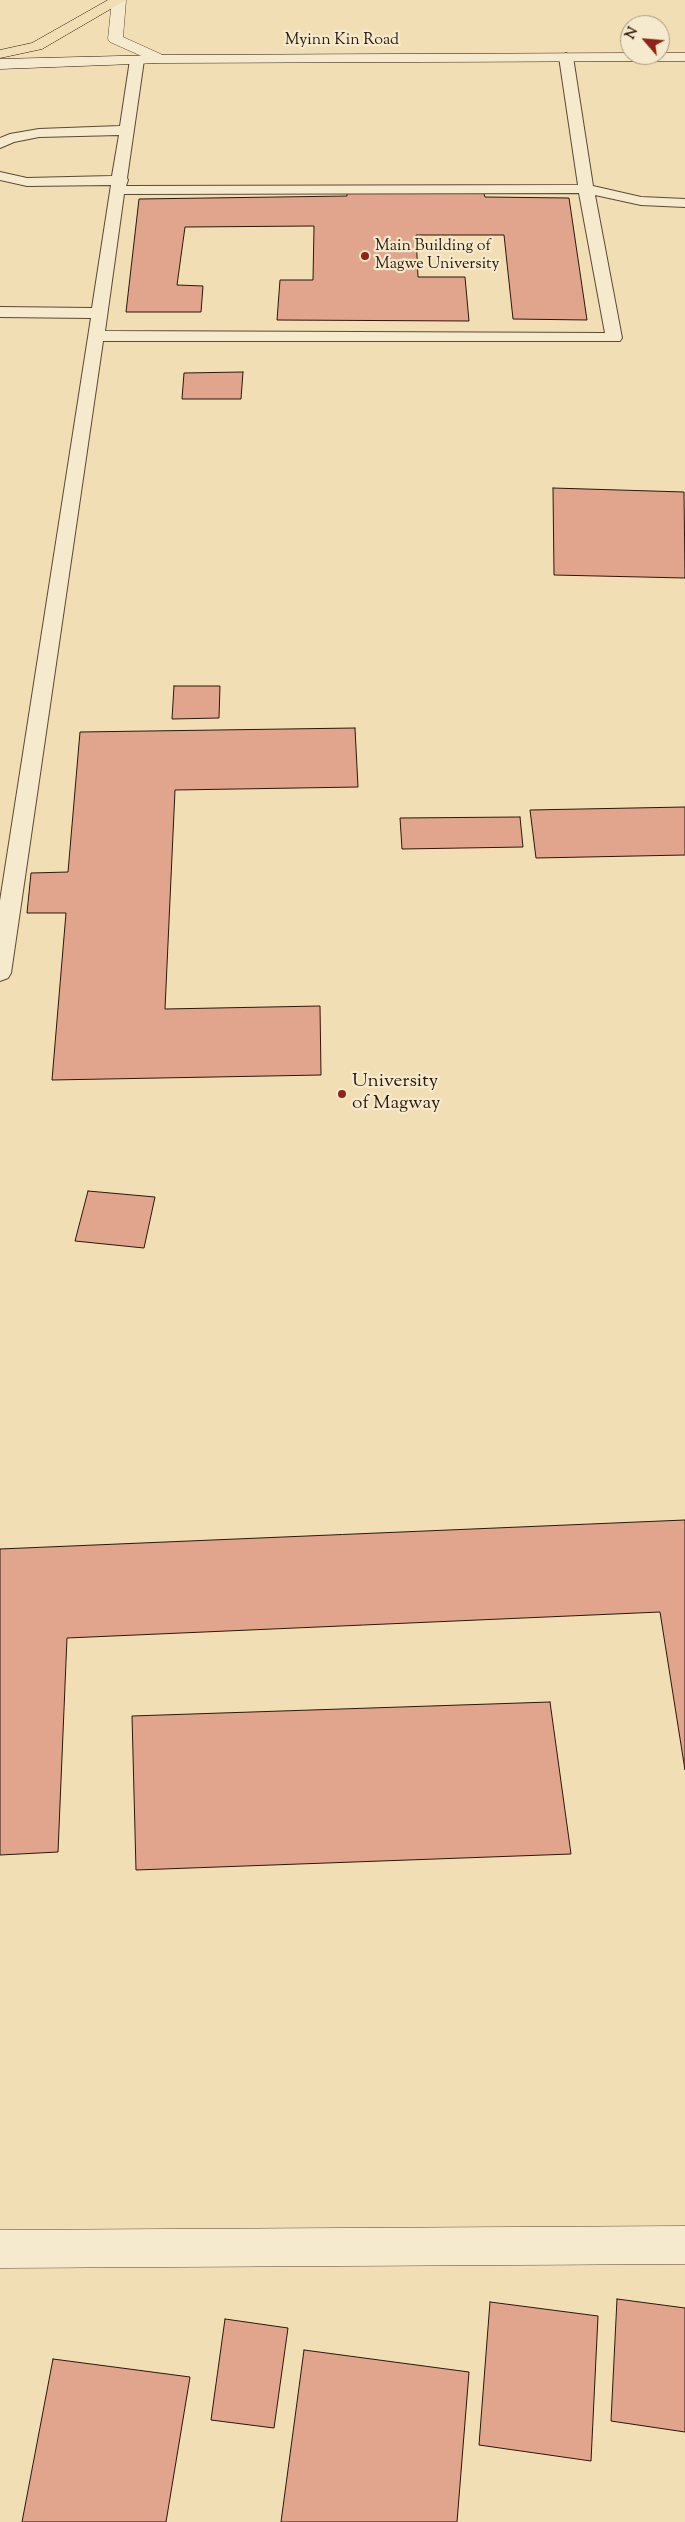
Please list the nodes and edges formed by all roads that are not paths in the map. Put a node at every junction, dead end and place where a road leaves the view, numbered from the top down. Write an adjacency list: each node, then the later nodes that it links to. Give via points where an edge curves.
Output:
1 (119, 0): 2 (highway, via 38,46); 5 (street, via 115,39)
2 (0, 54)
3 (566, 57): 4 (street, Myinn Kin Road); 5 (street, Myinn Kin Road); 12 (lane)
4 (685, 57)
5 (160, 59): 6 (street, Myinn Kin Road)
6 (137, 60): 7 (street, Myinn Kin Road); 8 (lane)
7 (0, 64)
8 (128, 130): 9 (lane, via 39,134 10,138); 11 (lane)
9 (0, 144)
10 (0, 176): 11 (lane, via 27,182)
11 (120, 185): 12 (lane); 15 (lane)
12 (586, 189): 13 (lane, via 641,201); 16 (lane, via 614,338)
13 (685, 203)
14 (0, 312): 15 (lane)
15 (100, 312): 16 (lane)
16 (96, 336): 17 (lane)
17 (0, 973)
18 (685, 2245): 19 (street)
19 (0, 2249)

